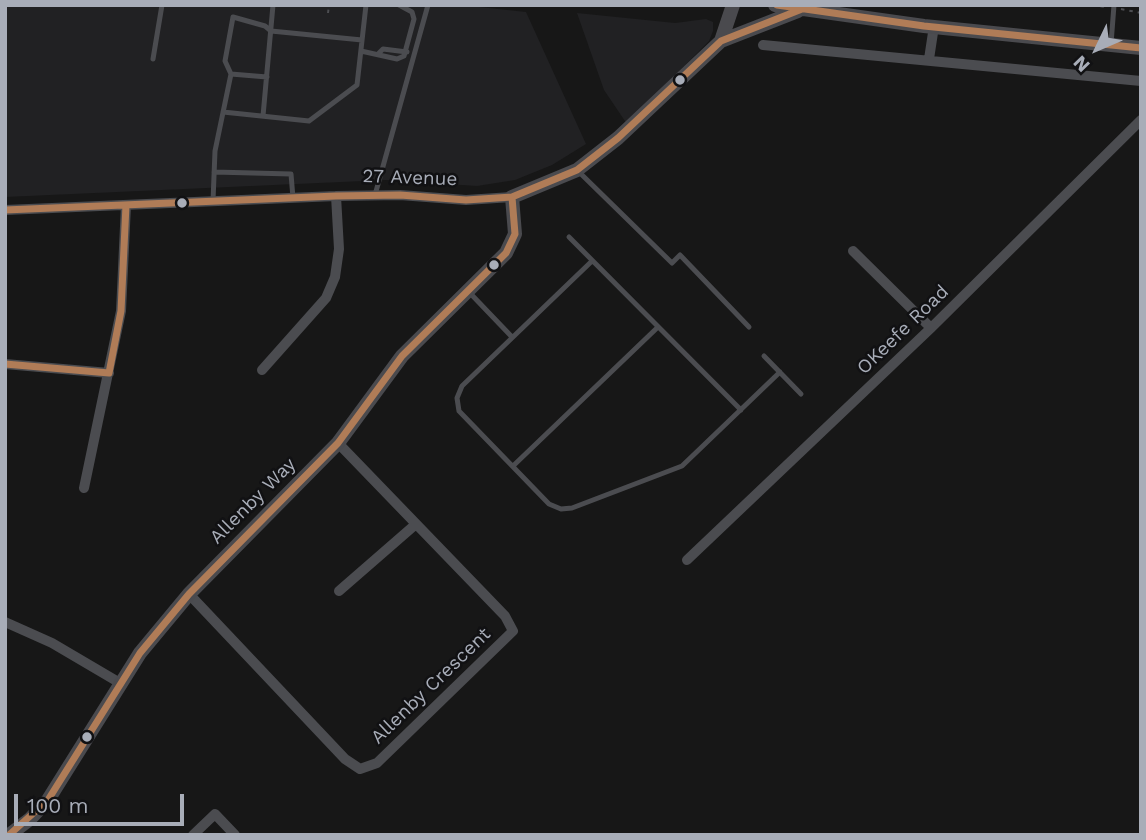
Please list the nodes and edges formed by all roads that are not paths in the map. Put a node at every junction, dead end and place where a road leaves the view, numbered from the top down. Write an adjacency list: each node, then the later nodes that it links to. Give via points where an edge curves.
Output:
1 (162, 5): 19 (lane)
2 (273, 5): 11 (lane)
3 (366, 5): 12 (lane)
4 (399, 5): 17 (lane, via 412,12 414,19 407,52 397,59)
5 (428, 5): 28 (lane)
6 (733, 5): 13 (street, 27 Avenue)
7 (775, 5): 9 (street)
8 (1114, 5): 15 (lane)
9 (802, 9): 10 (street); 13 (street)
10 (934, 26): 15 (street); 18 (street)
11 (271, 31): 12 (lane); 20 (lane, via 233,17 225,61); 21 (lane)
12 (362, 40): 17 (lane)
13 (721, 41): 26 (street, 27 Avenue, via 618,138)
14 (763, 45): 18 (street)
15 (1111, 45): 16 (street)
16 (1141, 48)
17 (361, 51): 24 (lane, via 357,85 309,121)
18 (929, 58): 22 (street)
19 (153, 59)
20 (231, 74): 21 (lane); 23 (lane)
21 (267, 77): 24 (lane)
22 (1141, 81)
23 (223, 112): 24 (lane); 27 (lane)
24 (263, 116)
25 (1141, 120): 41 (street, OKeefe Road)
26 (577, 170): 30 (street, 27 Avenue); 40 (lane, via 672,263 680,255)
27 (214, 172): 31 (lane, via 291,174); 32 (lane)
28 (375, 195): 29 (street, 27 Avenue); 30 (street, 27 Avenue, via 466,200)
29 (335, 196): 31 (street, 27 Avenue); 45 (street, via 339,249 335,277 326,298)
30 (512, 197): 38 (street, Allenby Way, via 516,225 511,245)
31 (293, 198): 32 (street, 27 Avenue)
32 (213, 201): 33 (street, 27 Avenue)
33 (126, 205): 34 (street, 27 Avenue); 47 (street, via 121,311)
34 (5, 210)
35 (569, 237): 37 (lane)
36 (853, 251): 41 (street)
37 (592, 261): 39 (lane); 42 (lane)
38 (468, 291): 42 (lane); 50 (street, Allenby Way, via 396,363)
39 (658, 327): 49 (lane); 51 (lane)
40 (749, 327)
41 (931, 328): 54 (street, OKeefe Road)
42 (512, 337): 51 (lane, via 462,386 457,398 459,411)
43 (764, 356): 46 (lane)
44 (5, 364): 47 (street)
45 (262, 370)
46 (780, 372): 48 (lane); 49 (lane)
47 (109, 373): 52 (street)
48 (802, 394)
49 (741, 410): 51 (lane, via 682,466 572,508 549,504)
50 (338, 443): 53 (street, Allenby Crescent); 56 (street, Allenby Way)
51 (513, 466)
52 (85, 488)
53 (416, 524): 55 (street); 56 (street, Allenby Crescent, via 505,616 513,631 377,763 360,769 345,760)
54 (687, 560)
55 (339, 591)
56 (189, 594): 58 (street, Allenby Way)
57 (5, 622): 58 (street)
58 (120, 683): 59 (street, Allenby Way, via 48,800)
59 (9, 835)
60 (193, 835): 61 (street, via 215,814)
61 (235, 835)

